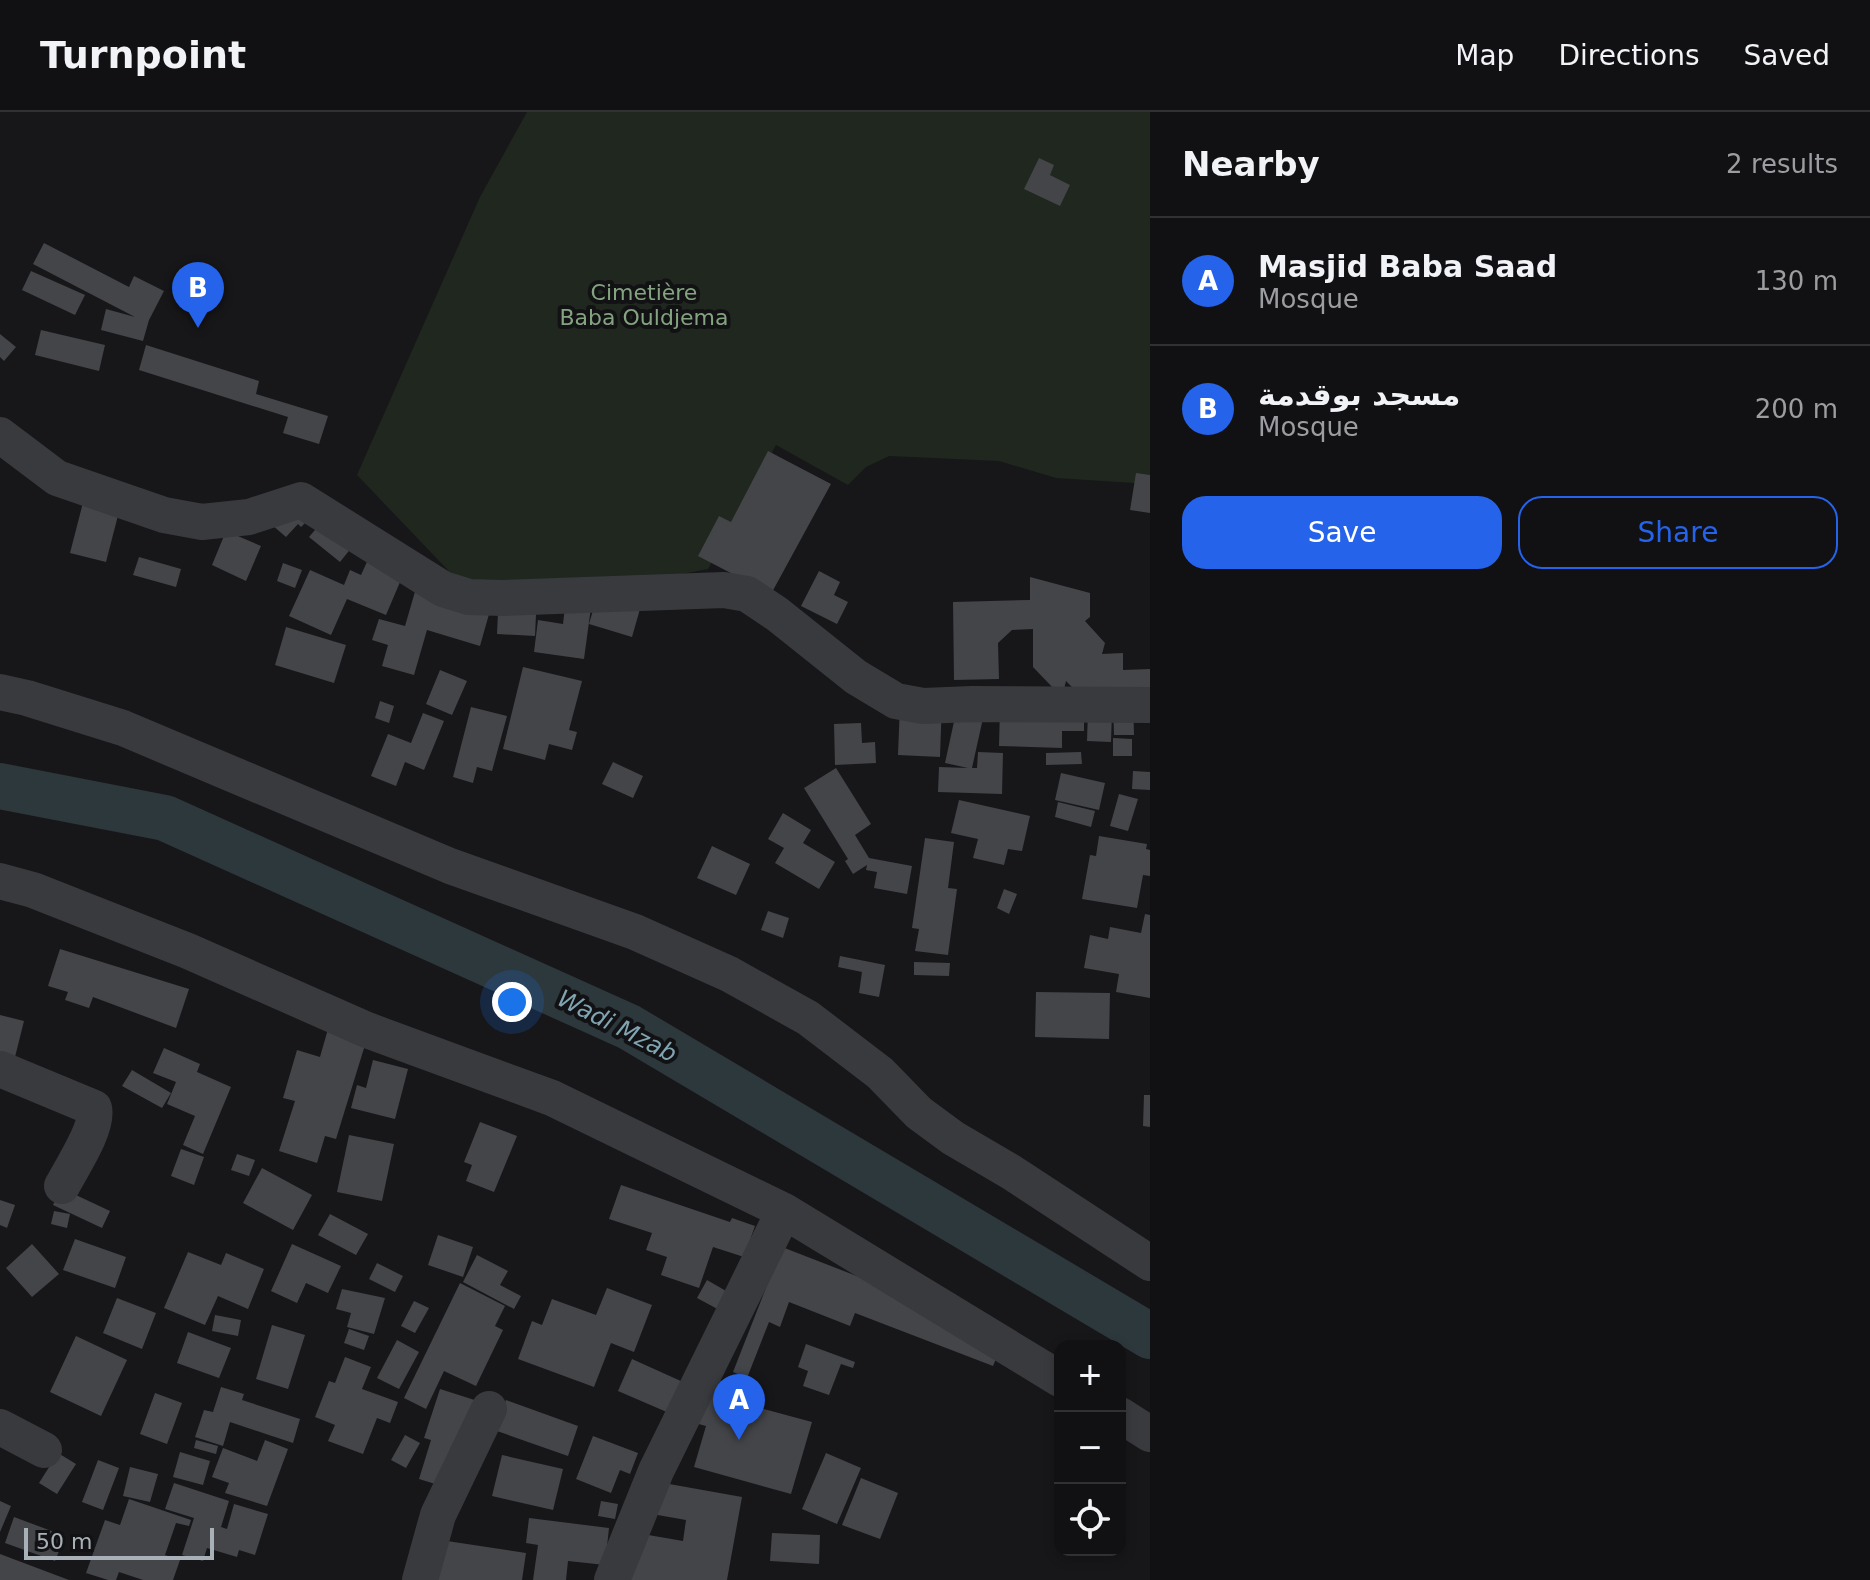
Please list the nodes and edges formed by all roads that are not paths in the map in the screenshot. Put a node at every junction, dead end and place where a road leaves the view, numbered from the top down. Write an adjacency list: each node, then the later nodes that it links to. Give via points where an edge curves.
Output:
1 (0, 435): 3 (street, via 57,478 164,515 202,522 249,517 301,500 415,573 469,597 724,590 747,594 856,677 908,704)
2 (0, 692): 8 (street, via 123,728 450,866 635,932 729,974 808,1018 953,1138)
3 (1150, 705)
4 (0, 881): 7 (street, via 160,940 367,1030 552,1098)
5 (0, 1069): 6 (street, via 94,1108 91,1130)
6 (62, 1186)
7 (784, 1211): 9 (street); 16 (street, via 656,1471)
8 (1150, 1263)
9 (1054, 1375)
10 (489, 1409): 15 (street, via 438,1515)
11 (1126, 1419): 13 (street)
12 (0, 1427): 14 (street)
13 (1150, 1434)
14 (44, 1450)
15 (420, 1580)
16 (612, 1580)

